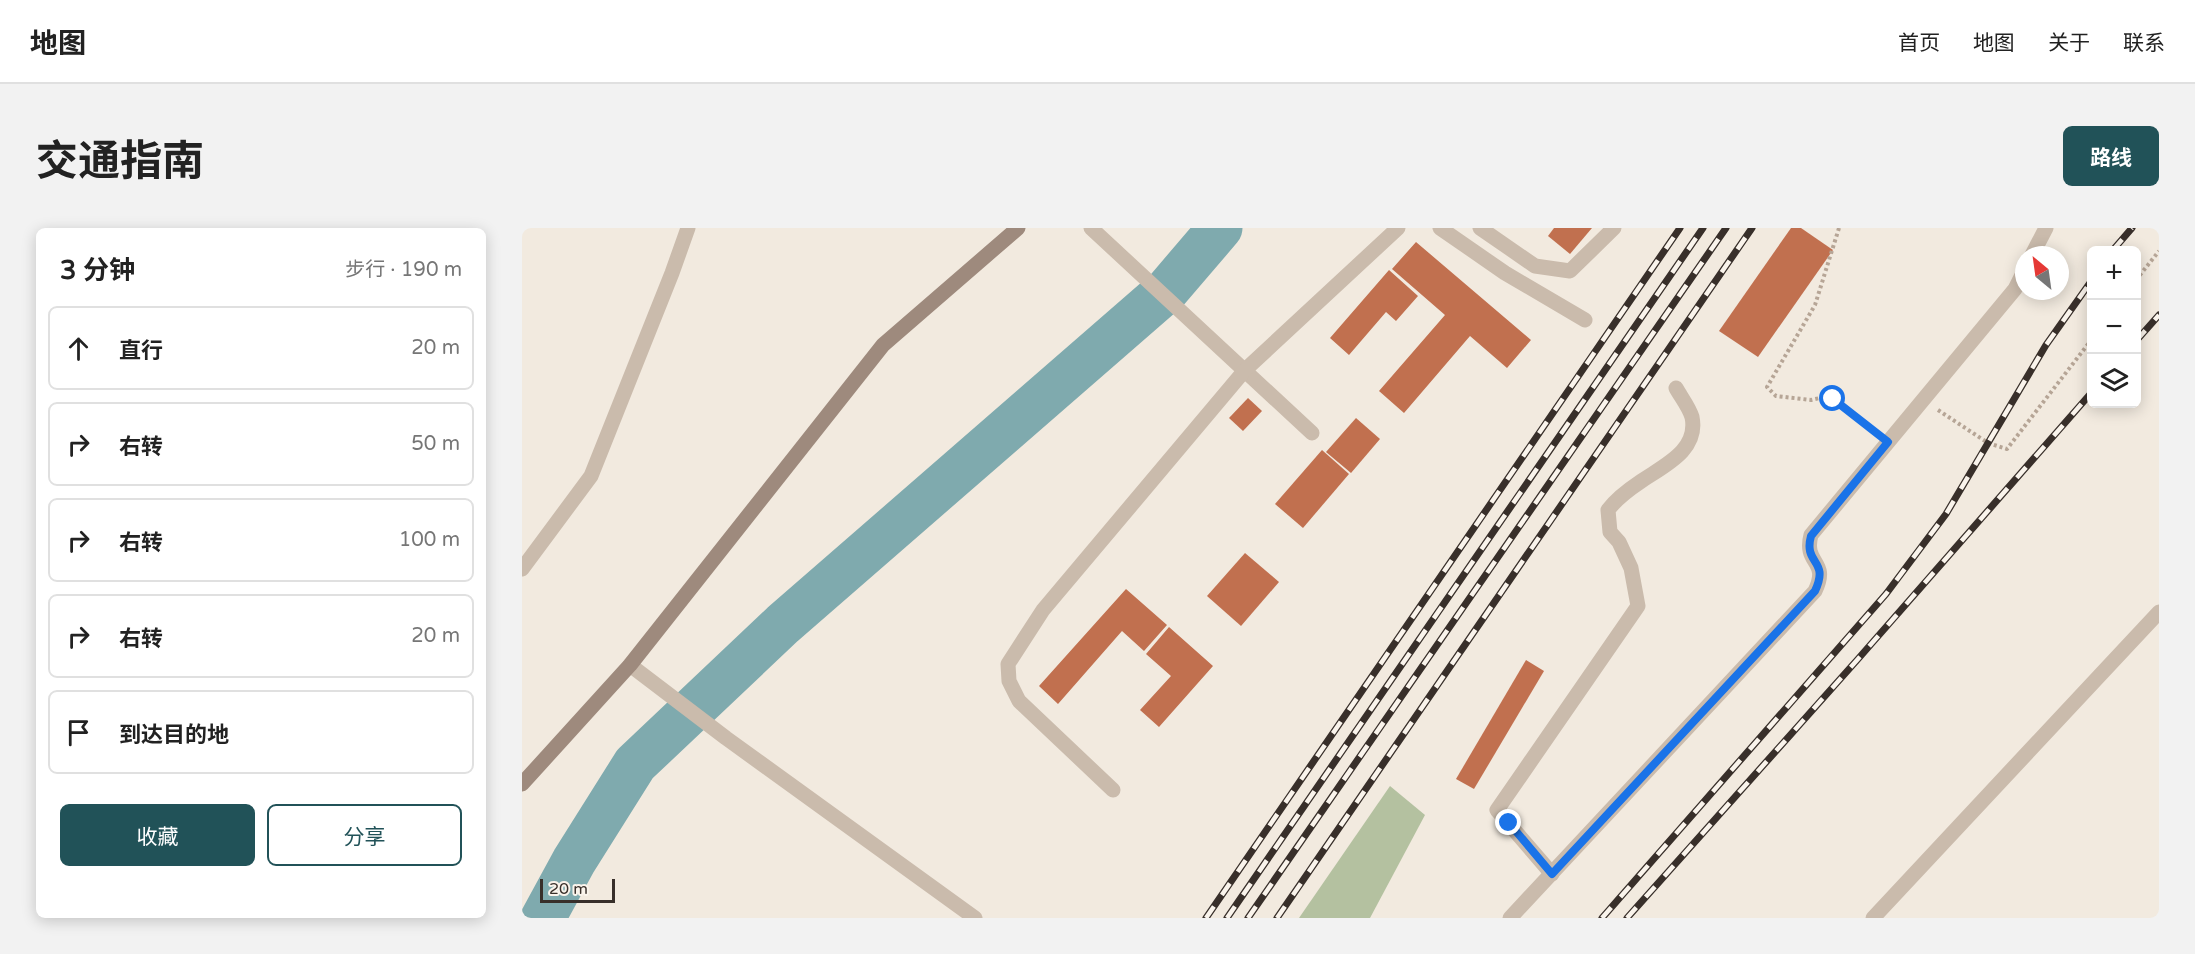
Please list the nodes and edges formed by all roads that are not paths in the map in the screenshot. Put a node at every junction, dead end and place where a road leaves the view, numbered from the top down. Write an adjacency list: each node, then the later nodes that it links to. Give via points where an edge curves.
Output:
1 (688, 228): 15 (street, via 591,476)
2 (1018, 228): 17 (street, via 883,345)
3 (1091, 228): 12 (street)
4 (1398, 228): 12 (street)
5 (1440, 228): 11 (street, via 1505,273)
6 (1480, 228): 7 (street, via 1535,266 1570,271)
7 (1614, 228)
8 (2046, 228): 9 (street)
9 (2037, 246)
10 (2015, 289): 20 (street, via 1811,536 1808,547 1820,568 1821,579 1815,591)
11 (1585, 320)
12 (1245, 370): 14 (street); 19 (street, via 1043,610 1008,664 1009,681 1019,701)
13 (1676, 388): 20 (street, via 1691,414 1693,429 1684,450 1616,499 1608,510 1610,532 1631,568 1638,606 1497,810)
14 (1312, 433)
15 (522, 568)
16 (2159, 612): 23 (street)
17 (630, 665): 18 (street); 21 (street)
18 (522, 784)
19 (1113, 790)
20 (1552, 874): 22 (street)
21 (975, 918)
22 (1510, 918)
23 (1874, 918)

